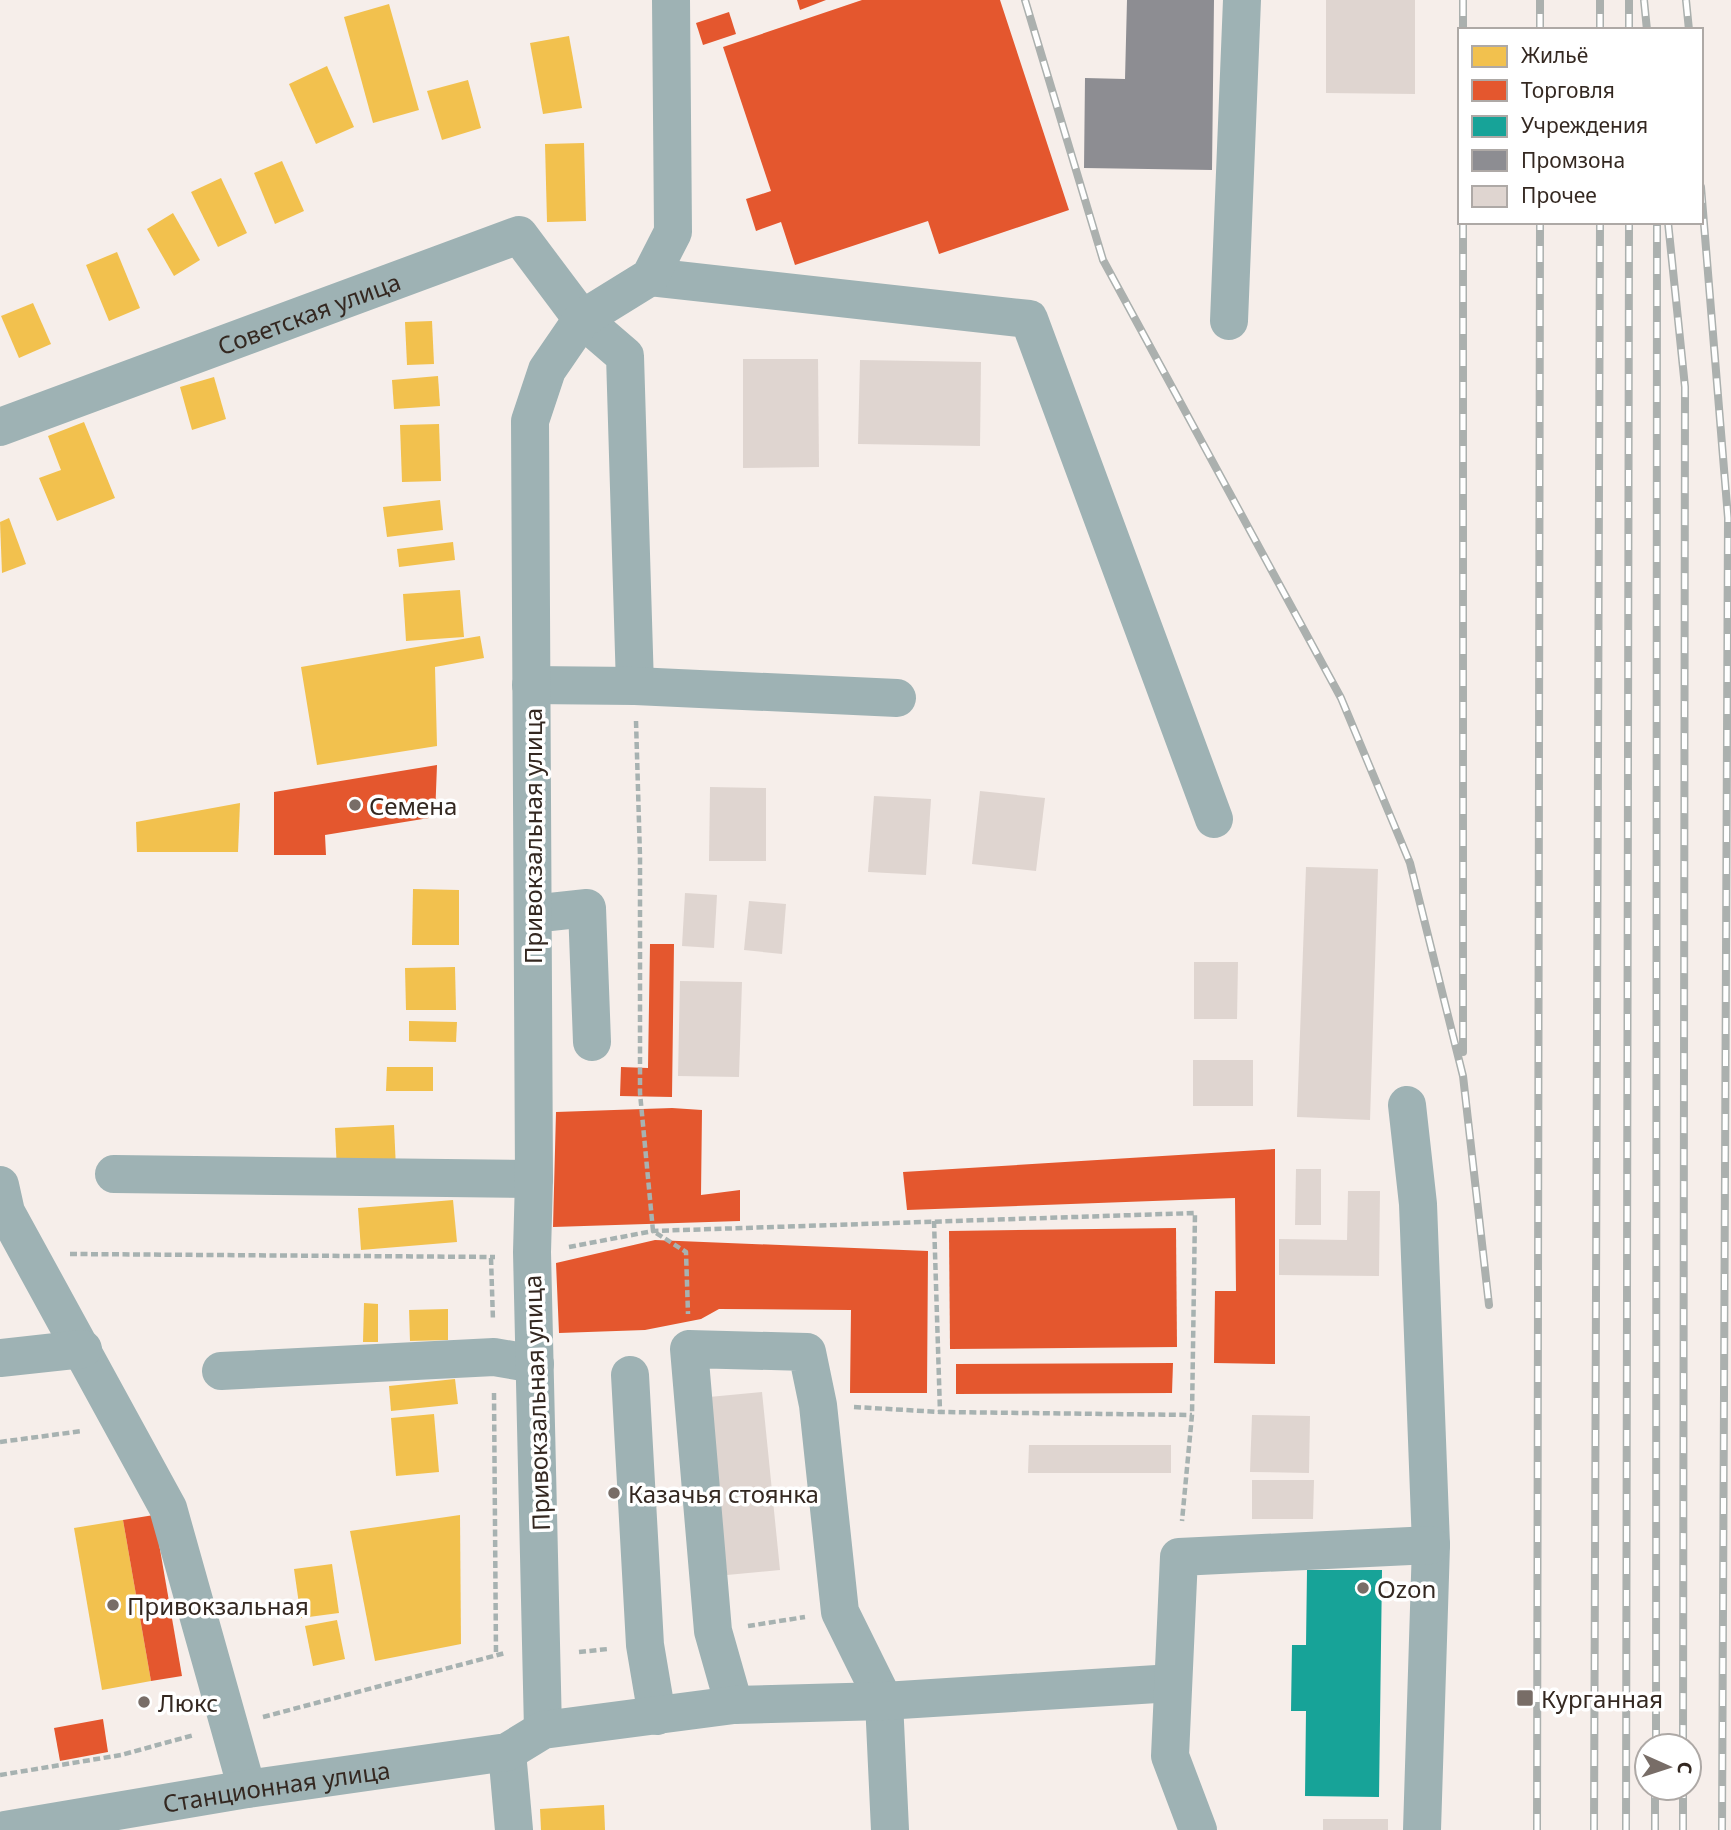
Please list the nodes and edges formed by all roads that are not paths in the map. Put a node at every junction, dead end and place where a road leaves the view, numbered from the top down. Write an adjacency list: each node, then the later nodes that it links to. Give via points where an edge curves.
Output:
1 (671, 0): 3 (street, via 673,232)
2 (1242, 0): 5 (street)
3 (650, 276): 4 (street, Привокзальная улица); 10 (street, via 1030,319)
4 (582, 319): 6 (street, Советская улица, via 519,235); 7 (street, Привокзальная улица, via 547,370 530,421); 8 (street, via 625,356)
5 (1229, 321)
6 (0, 427)
7 (531, 685): 8 (street); 11 (street, Привокзальная улица)
8 (635, 685): 9 (street)
9 (897, 698)
10 (1214, 819)
11 (533, 909): 12 (street, via 587,908); 15 (street, Привокзальная улица)
12 (592, 1042)
13 (1407, 1105): 22 (street, via 1418,1204)
14 (114, 1174): 15 (street)
15 (534, 1179): 19 (street, Привокзальная улица)
16 (0, 1185): 17 (street, via 6,1212)
17 (83, 1349): 18 (street); 29 (street, via 168,1508)
18 (0, 1358)
19 (535, 1363): 20 (street, via 494,1357); 27 (street, Привокзальная улица)
20 (220, 1371)
21 (630, 1375): 26 (street, via 645,1645)
22 (1431, 1545): 23 (street, via 1179,1557); 34 (street)
23 (1173, 1683): 24 (street); 33 (street, via 1170,1756)
24 (884, 1701): 25 (street); 25 (street, via 841,1612 818,1405 807,1352 689,1349 713,1631); 32 (street)
25 (734, 1705): 26 (street)
26 (657, 1716): 27 (street)
27 (543, 1730): 28 (street, Станционная улица)
28 (507, 1752): 29 (street, Станционная улица); 31 (street)
29 (247, 1789): 30 (street, Станционная улица)
30 (5, 1830)
31 (514, 1830)
32 (890, 1830)
33 (1198, 1830)
34 (1422, 1830)

